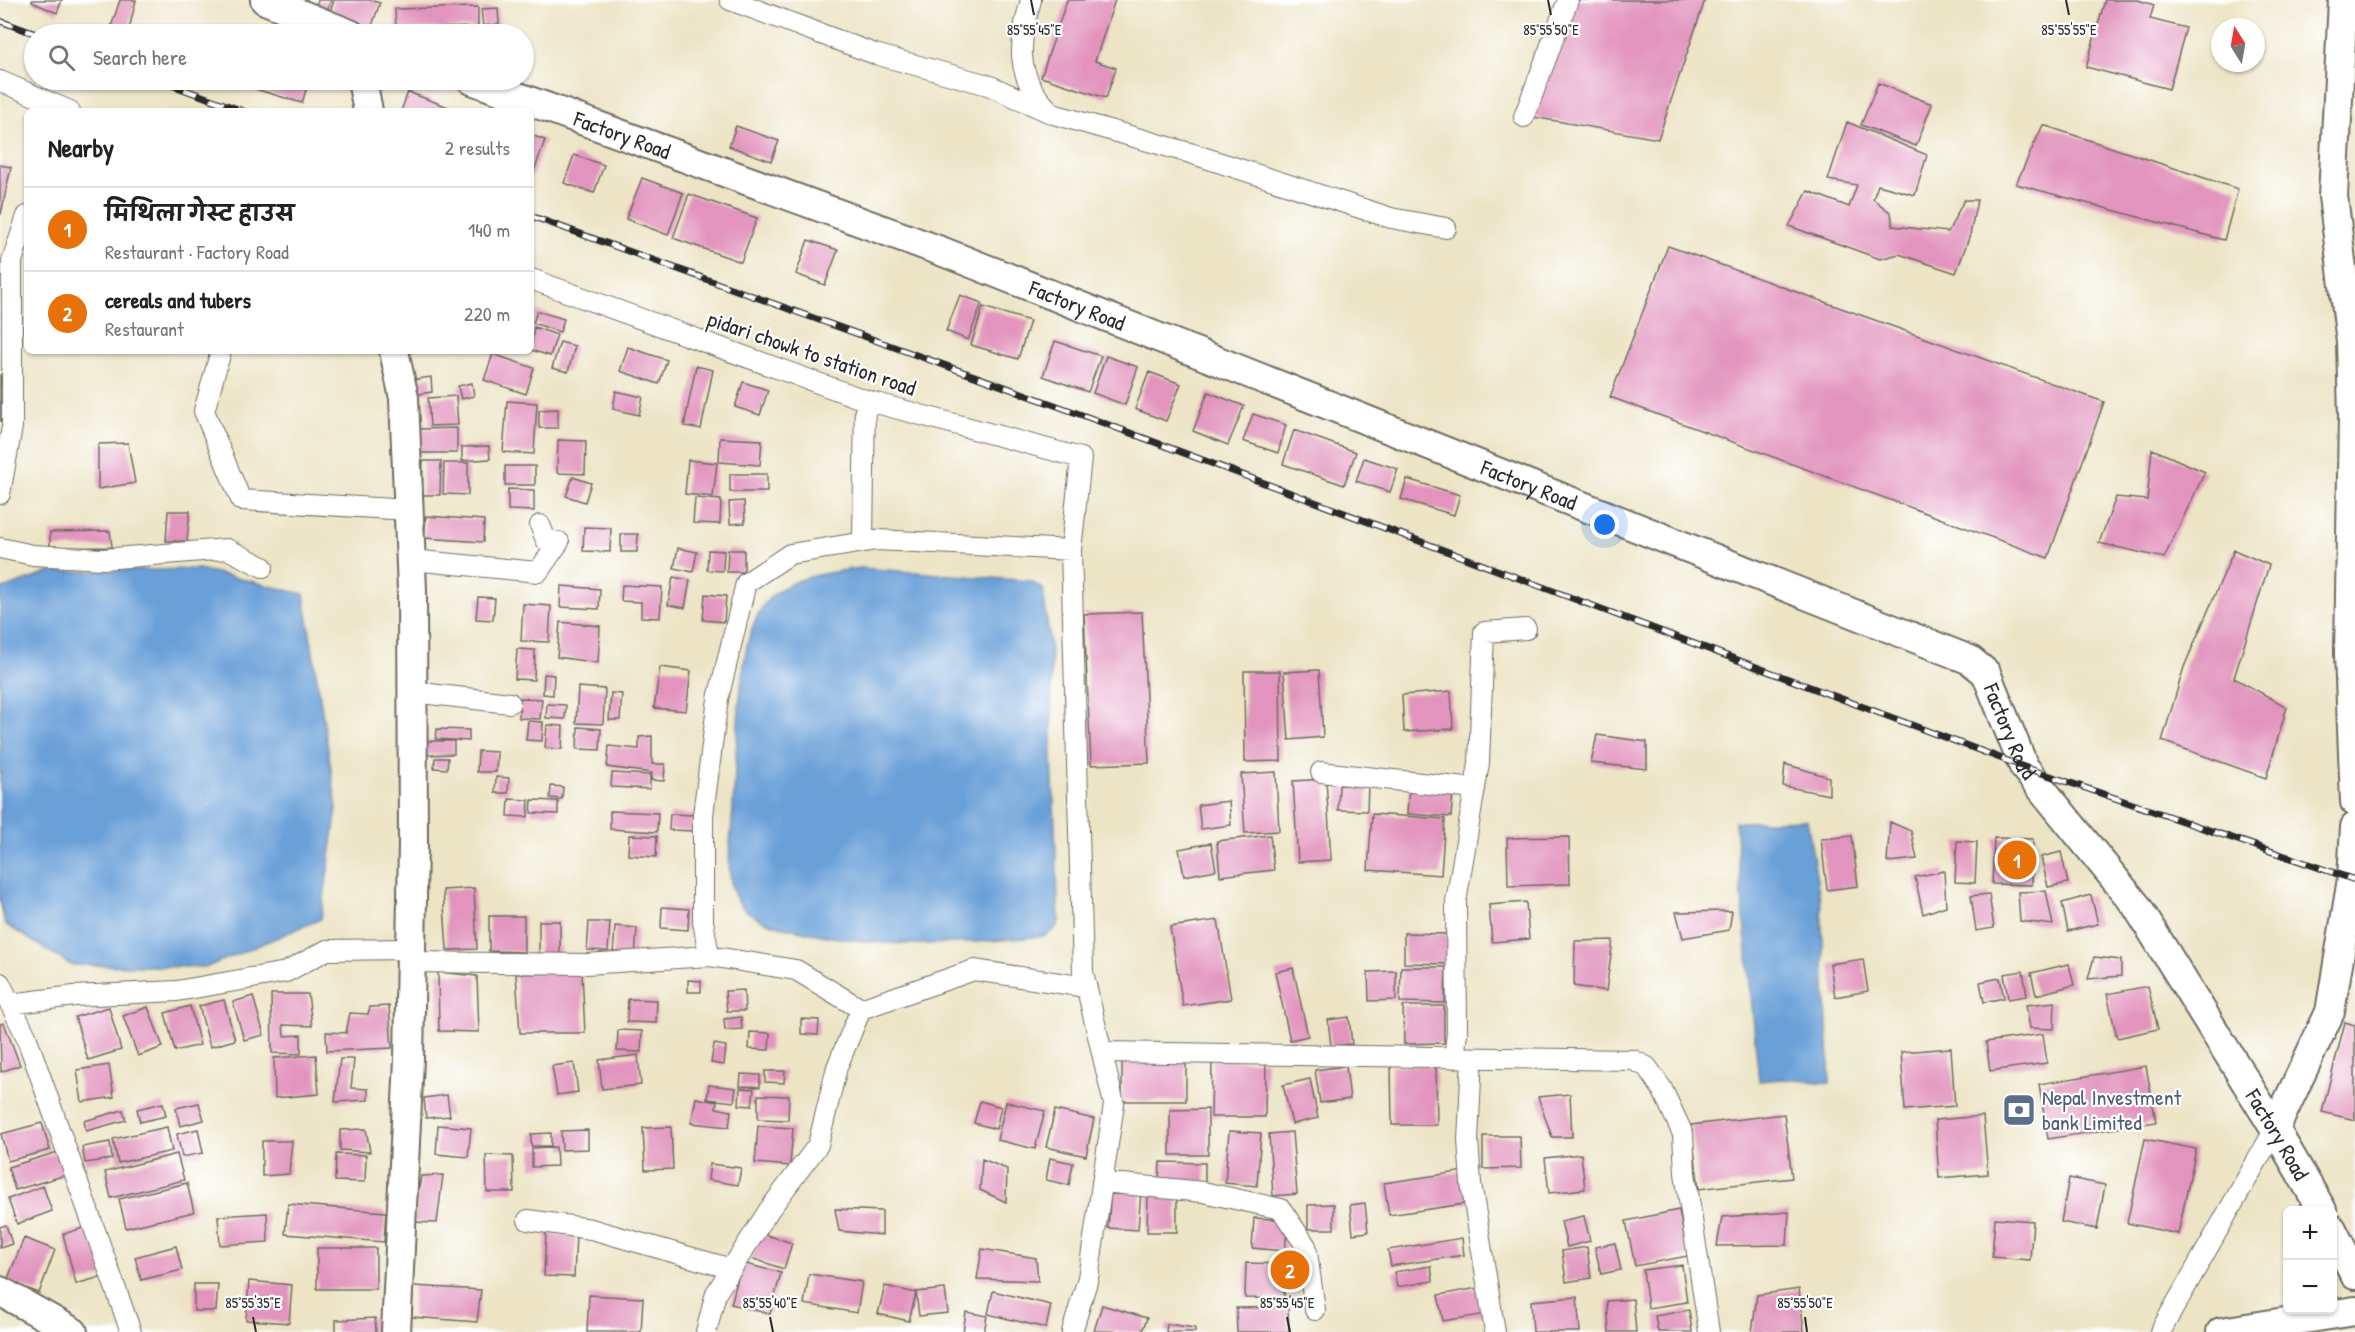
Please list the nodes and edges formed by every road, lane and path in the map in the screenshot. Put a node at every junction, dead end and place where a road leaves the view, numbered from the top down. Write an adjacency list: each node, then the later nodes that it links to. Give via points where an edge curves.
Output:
1 (266, 0): 6 (main road)
2 (730, 0): 12 (street, via 875,54 988,85)
3 (1031, 0): 12 (street, via 1022,32 1022,63 1034,95)
4 (1568, 0): 13 (street)
5 (2343, 0): 16 (main road, via 2333,196)
6 (325, 24)
7 (0, 81): 10 (street)
8 (364, 90): 11 (main road)
9 (499, 90): 45 (main road, Factory Road, via 946,254 1970,660 1986,673 2024,767 2136,904)
10 (45, 106)
11 (367, 108)
12 (1053, 114): 15 (street, via 1190,153 1391,218)
13 (1524, 117)
14 (24, 225): 22 (street, via 12,261 12,427)
15 (1446, 228)
16 (2347, 245): 21 (main road)
17 (534, 280): 20 (street, pidari chowk to station road)
18 (220, 354): 23 (street, via 204,411 241,500)
19 (395, 354): 23 (main road, via 404,398)
20 (866, 400): 25 (street); 27 (street, pidari chowk to station road, via 1081,458)
21 (2354, 416): 35 (main road, via 2349,654)
22 (0, 494)
23 (409, 510): 28 (main road)
24 (540, 525): 28 (street, via 546,540 559,542 538,572)
25 (862, 542): 27 (street, via 939,541); 38 (street, via 790,554 747,583 718,699 702,815 703,921)
26 (0, 548): 29 (street, via 33,555 103,559 227,549)
27 (1071, 550): 40 (street)
28 (411, 560): 31 (main road)
29 (263, 567)
30 (1526, 629): 34 (street, via 1484,632)
31 (412, 692): 32 (street); 37 (main road)
32 (510, 703)
33 (1321, 772): 34 (street)
34 (1475, 789): 44 (street, via 1456,902 1457,1033)
35 (2355, 802)
36 (2355, 826): 45 (main road, via 2352,879 2330,1012)
37 (411, 955): 38 (street, via 586,964); 41 (street, via 327,950 286,972 177,991 74,996); 57 (main road)
38 (710, 956): 42 (street, via 796,970)
39 (0, 983): 41 (street)
40 (1086, 987): 42 (street, via 974,970); 43 (street)
41 (10, 1004): 56 (street, via 26,1036)
42 (861, 1009): 50 (street, via 837,1067 818,1145 769,1210)
43 (1102, 1052): 44 (street); 46 (street, via 1114,1104)
44 (1463, 1058): 60 (street, via 1471,1183); 61 (street, via 1633,1060 1647,1067 1683,1134 1685,1173)
45 (2275, 1129): 47 (main road, Factory Road); 62 (street)
46 (1102, 1182): 53 (street, via 1203,1192 1281,1209 1306,1246); 59 (street, via 1088,1278)
47 (2320, 1206)
48 (528, 1220): 50 (street, via 591,1229)
49 (2337, 1239): 51 (main road)
50 (732, 1269): 58 (street, via 716,1293)
51 (2355, 1275)
52 (0, 1291): 55 (main road)
53 (1316, 1310)
54 (2355, 1311): 63 (main road)
55 (73, 1332)
56 (131, 1332)
57 (396, 1332)
58 (706, 1332)
59 (1072, 1332)
60 (1495, 1332)
61 (1709, 1332)
62 (2160, 1332)
63 (2221, 1332)

